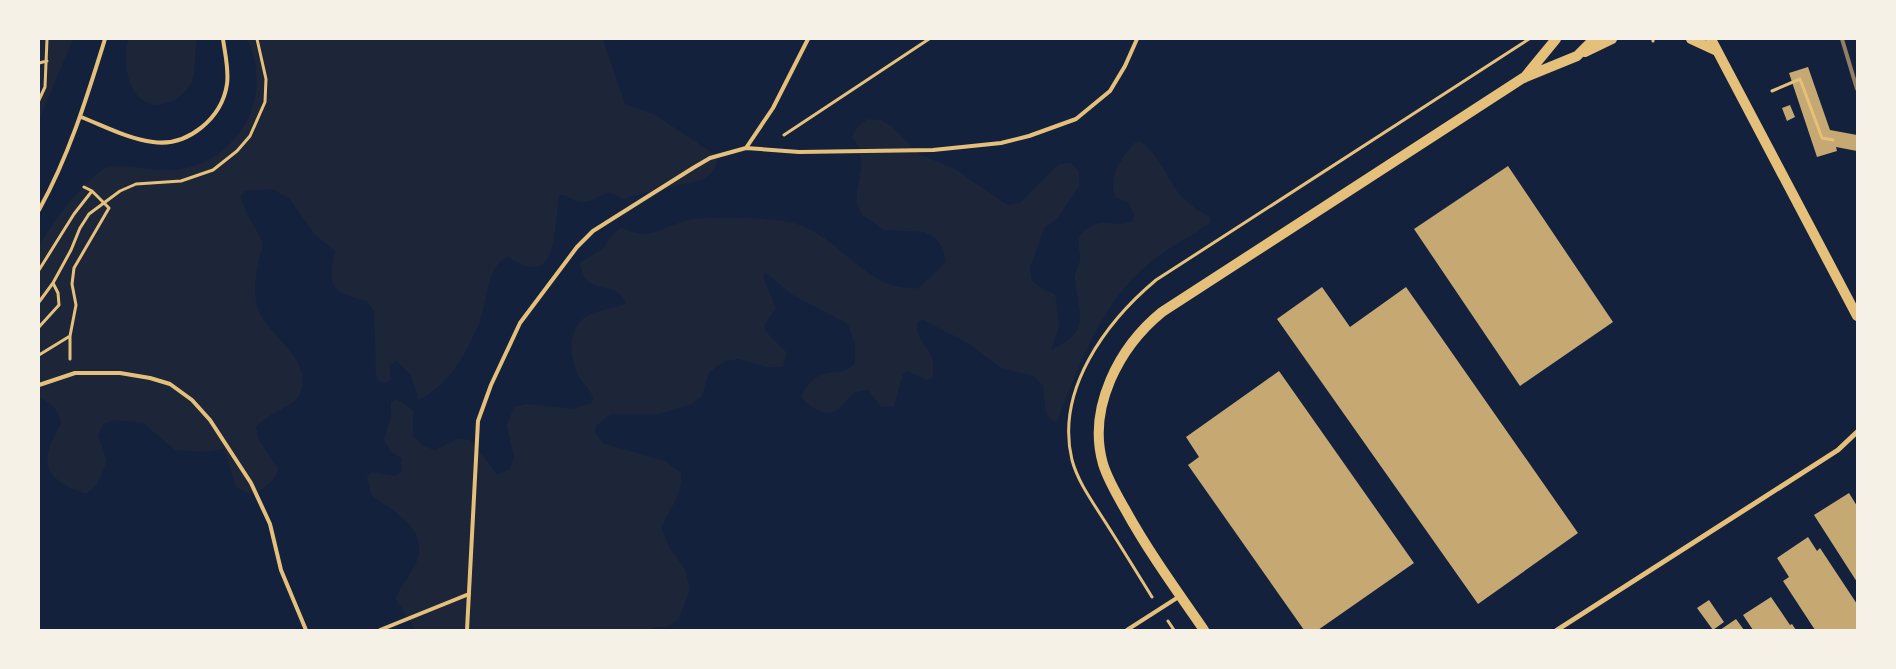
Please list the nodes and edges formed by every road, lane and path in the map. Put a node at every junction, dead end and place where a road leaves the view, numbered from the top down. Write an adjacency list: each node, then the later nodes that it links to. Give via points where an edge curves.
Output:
1 (47, 39): 17 (path)
2 (105, 39): 22 (lane)
3 (223, 39): 22 (lane, via 228,76 225,95 213,116 187,137 154,142)
4 (257, 39): 28 (path, via 266,79 265,102 250,136 237,151 198,177 136,184)
5 (808, 39): 25 (lane, via 773,108)
6 (929, 39): 23 (path)
7 (1137, 39): 25 (lane, via 1110,91 1076,119 1029,136 1001,143 933,150 799,152)
8 (1529, 39): 42 (path, via 1156,280 1134,298 1107,329 1077,389 1069,440 1072,460 1090,498)
9 (1556, 39): 19 (main road)
10 (1594, 39): 16 (main road)
11 (1612, 39): 16 (main road)
12 (1691, 39): 15 (main road)
13 (1712, 39): 15 (main road)
14 (1719, 39): 15 (main road)
15 (1717, 51): 33 (main road)
16 (1577, 56): 19 (main road)
17 (47, 61): 18 (path); 21 (path)
18 (39, 63)
19 (1524, 78): 41 (main road, via 1162,312 1134,340 1110,378 1101,410 1103,464 1136,529)
20 (1772, 91): 24 (path, via 1800,79 1822,138)
21 (39, 100)
22 (81, 117): 29 (lane)
23 (782, 136)
24 (1833, 140)
25 (746, 148): 40 (lane, via 710,158 594,231 577,247 520,323 478,421)
26 (84, 187): 27 (path)
27 (92, 191): 28 (path); 30 (path)
28 (104, 203): 31 (path, via 89,214 80,228); 35 (path, via 109,208 74,268 72,284 76,305)
29 (39, 210)
30 (39, 270)
31 (53, 283): 32 (path); 34 (path, via 58,293 58,305)
32 (39, 302)
33 (1857, 316)
34 (39, 327)
35 (70, 336): 36 (path); 37 (path)
36 (39, 355)
37 (70, 364)
38 (39, 386): 43 (lane, via 75,372 120,373 170,384 192,400 210,420 251,483 270,524 281,570)
39 (1857, 432): 49 (street, via 1838,450)
40 (469, 594): 44 (lane); 45 (lane)
41 (1180, 596): 42 (lane); 48 (main road)
42 (1160, 609): 46 (lane); 47 (path)
43 (306, 630)
44 (380, 630)
45 (467, 630)
46 (1127, 630)
47 (1174, 630)
48 (1204, 630)
49 (1557, 630)

